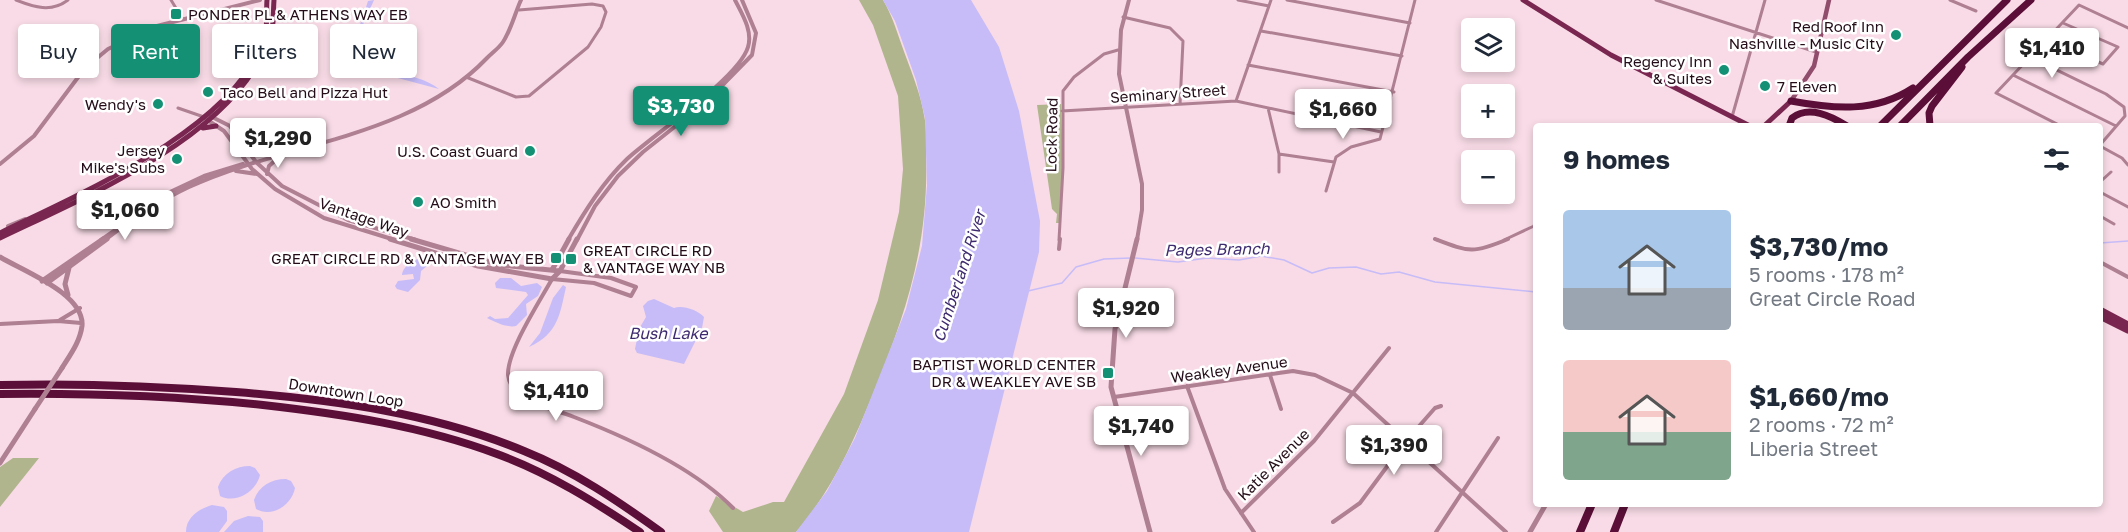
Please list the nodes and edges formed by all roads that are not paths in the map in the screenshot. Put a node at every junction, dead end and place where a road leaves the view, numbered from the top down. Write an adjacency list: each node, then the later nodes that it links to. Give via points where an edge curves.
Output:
1 (16, 0): 2 (street, via 54,9)
2 (68, 0)
3 (171, 0): 26 (street)
4 (260, 0): 26 (street)
5 (267, 0): 54 (main road, via 269,23 261,50)
6 (274, 0): 52 (main road, via 275,30 268,50 245,85)
7 (521, 0): 23 (street)
8 (735, 0): 101 (street, via 750,33 746,53 700,100 610,175 586,208)
9 (742, 0): 102 (street, via 757,34 752,55 706,102 618,176 595,206)
10 (1129, 0): 25 (street)
11 (1238, 0): 22 (street)
12 (1271, 0): 22 (street)
13 (1287, 0): 27 (street)
14 (1415, 0): 27 (street)
15 (1523, 0): 53 (main road, via 1602,51)
16 (1656, 0): 31 (street)
17 (1764, 0): 31 (street)
18 (1829, 0): 34 (main road)
19 (1950, 0): 24 (street)
20 (2007, 0): 39 (highway)
21 (2031, 0): 37 (highway)
22 (1269, 6): 30 (street)
23 (519, 9): 42 (street, via 495,51); 42 (street, via 592,4 603,6 606,12 586,49 529,96 516,97)
24 (1976, 11)
25 (1123, 17): 33 (street); 47 (street, via 1158,23 1183,41)
26 (182, 18): 36 (street, via 127,39)
27 (1410, 23): 35 (street)
28 (2063, 23): 29 (street, via 2079,5); 32 (street); 32 (street, via 2118,47 2103,64)
29 (2128, 28)
30 (1261, 31): 35 (street); 40 (street)
31 (1756, 33): 34 (street); 53 (street)
32 (2047, 39): 38 (street)
33 (1118, 50): 49 (street); 51 (street, Lock Road, via 1104,54 1074,77 1063,91)
34 (1816, 52): 46 (main road, via 1814,66)
35 (1402, 56): 44 (street)
36 (99, 57)
37 (1968, 57): 60 (highway); 61 (highway, via 1937,97)
38 (2030, 57): 41 (street); 64 (street, via 2120,102 2126,116)
39 (1944, 63): 46 (highway, via 1887,104 1853,109); 59 (highway)
40 (1248, 65): 44 (street); 45 (street)
41 (2015, 75): 62 (street, via 1996,93); 64 (street)
42 (466, 77): 71 (street, via 430,101 390,120)
43 (78, 78): 75 (street, via 40,129)
44 (1394, 92): 65 (street)
45 (1236, 101): 47 (street, Seminary Street); 50 (street, Seminary Street)
46 (1791, 101): 56 (main road)
47 (1180, 104): 49 (street, Seminary Street)
48 (178, 108): 54 (street)
49 (1126, 108): 51 (street, Seminary Street); 121 (street, via 1142,184 1142,210 1115,328)
50 (1268, 108): 65 (street, Seminary Street); 72 (street)
51 (1062, 111): 97 (street, Lock Road)
52 (214, 117): 54 (main road); 70 (street, Vantage Way, via 230,126)
53 (1732, 117): 55 (main road)
54 (206, 120): 63 (street, Vantage Way); 66 (main road); 78 (main road)
55 (1744, 123)
56 (1767, 123)
57 (1790, 123): 58 (highway, via 1796,115 1815,112)
58 (1842, 123)
59 (1883, 123)
60 (1903, 123)
61 (1930, 123)
62 (2055, 123)
63 (216, 126): 66 (main road); 69 (street, Vantage Way)
64 (2116, 126): 67 (street)
65 (1381, 132): 74 (street, via 1380,138 1351,147)
66 (189, 135): 88 (main road, via 159,156)
67 (2103, 142)
68 (2103, 148): 77 (street)
69 (238, 150): 76 (street, Vantage Way); 79 (street, via 239,157)
70 (248, 152): 71 (street, via 262,156); 73 (street, Vantage Way)
71 (283, 154): 73 (street); 83 (street, via 271,163)
72 (1279, 154): 74 (street); 80 (street)
73 (256, 162): 76 (street); 83 (street, Vantage Way)
74 (1334, 162): 86 (street)
75 (0, 164)
76 (248, 164): 79 (street); 82 (street, Vantage Way)
77 (2128, 165)
78 (124, 169): 88 (main road); 93 (main road)
79 (232, 169): 82 (street); 85 (street)
80 (1279, 172)
81 (2111, 172): 84 (street)
82 (258, 174): 104 (street, Vantage Way, via 291,201 342,225 478,266)
83 (267, 174): 101 (street, Vantage Way, via 348,220 500,265)
84 (2103, 179)
85 (189, 184): 96 (street); 96 (street, via 134,215)
86 (1326, 192)
87 (2103, 194): 89 (street)
88 (80, 198): 94 (main road)
89 (2128, 207)
90 (2103, 218): 91 (street)
91 (2114, 224)
92 (1533, 227): 95 (street, via 1473,251)
93 (0, 232)
94 (0, 239)
95 (1435, 239)
96 (96, 246): 100 (street); 105 (street)
97 (1059, 249)
98 (0, 256): 105 (street)
99 (2103, 264): 103 (street)
100 (69, 268): 105 (street); 106 (street)
101 (552, 270): 102 (street, Vantage Way); 104 (street)
102 (560, 271): 104 (street); 104 (street, Vantage Way, via 611,278 636,287 631,296 594,283)
103 (2128, 277)
104 (552, 279): 132 (street, via 512,357 508,374 513,390 641,449 719,492)
105 (45, 282): 106 (street)
106 (68, 295): 107 (street)
107 (78, 306): 110 (street); 112 (street)
108 (2103, 312): 113 (main road)
109 (2103, 318): 114 (main road)
110 (58, 321): 111 (street); 112 (street)
111 (0, 324)
112 (82, 324): 126 (street, bridge, via 79,342)
113 (2128, 325)
114 (2128, 330)
115 (1389, 348): 119 (street, Katie Avenue)
116 (1270, 375): 118 (street, Weakley Avenue); 119 (street, Weakley Avenue, via 1293,371 1315,375); 123 (street)
117 (0, 385): 136 (highway, Downtown Loop, via 167,387 283,396 416,416 526,451 594,486)
118 (1187, 386): 121 (street, Weakley Avenue); 133 (street, via 1225,489)
119 (1353, 393): 125 (street, Weakley Avenue); 133 (street, Katie Avenue, via 1290,467)
120 (0, 394): 135 (highway, Downtown Loop, via 162,396 281,407 412,427 517,461 584,493)
121 (1113, 397): 137 (street)
122 (1441, 406): 125 (street)
123 (1281, 409)
124 (1498, 438): 128 (street)
125 (1406, 441): 128 (street, Weakley Avenue); 134 (street, via 1360,503)
126 (3, 454): 127 (street)
127 (0, 463)
128 (1463, 491): 139 (street); 140 (street, Weakley Avenue)
129 (1544, 507): 141 (street)
130 (1591, 507): 142 (highway)
131 (1624, 507): 143 (highway)
132 (733, 508)
133 (1241, 513): 138 (street)
134 (1333, 522)
135 (640, 532)
136 (661, 532)
137 (1150, 532)
138 (1254, 532)
139 (1436, 532)
140 (1506, 532)
141 (1530, 532)
142 (1580, 532)
143 (1614, 532)

